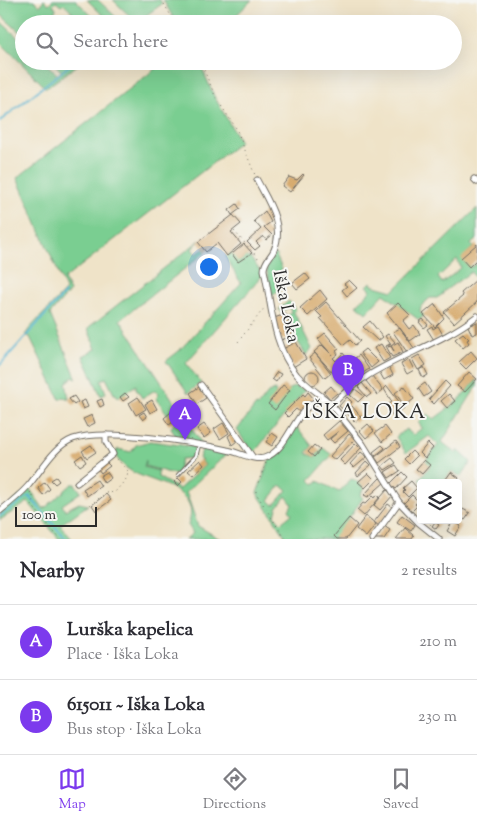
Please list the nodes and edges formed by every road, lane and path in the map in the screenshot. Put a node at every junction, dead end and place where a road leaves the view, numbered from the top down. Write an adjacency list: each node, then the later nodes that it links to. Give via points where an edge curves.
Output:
1 (164, 4): 2 (path)
2 (171, 15)
3 (204, 70): 4 (path, via 216,98 236,128)
4 (257, 180): 6 (street, Iška Loka, via 274,213 278,230 274,251)
5 (234, 231): 6 (path)
6 (264, 264): 7 (street, Iška Loka)
7 (271, 307): 9 (path, via 265,308); 11 (street, Iška Loka, via 282,351 297,375)
8 (477, 317): 12 (street, via 444,338 364,378)
9 (238, 342)
10 (201, 385): 16 (street)
11 (325, 399): 12 (street, Iška Loka); 17 (street, via 306,409 277,448)
12 (332, 405): 21 (street, Iška Loka, via 363,444)
13 (106, 435): 14 (street); 15 (street); 20 (street, via 72,439 65,443)
14 (199, 445): 16 (street); 18 (lane, via 196,456)
15 (113, 454): 19 (street); 22 (path, via 128,471 127,478 115,492 106,492)
16 (252, 456): 17 (street)
17 (265, 458): 25 (path, via 266,467 256,494)
18 (178, 475)
19 (77, 483)
20 (27, 488): 23 (street); 24 (path, via 34,498 31,504)
21 (400, 502): 26 (street); 27 (street)
22 (90, 505)
23 (0, 511)
24 (60, 539)
25 (285, 539)
26 (372, 539)
27 (439, 539)

